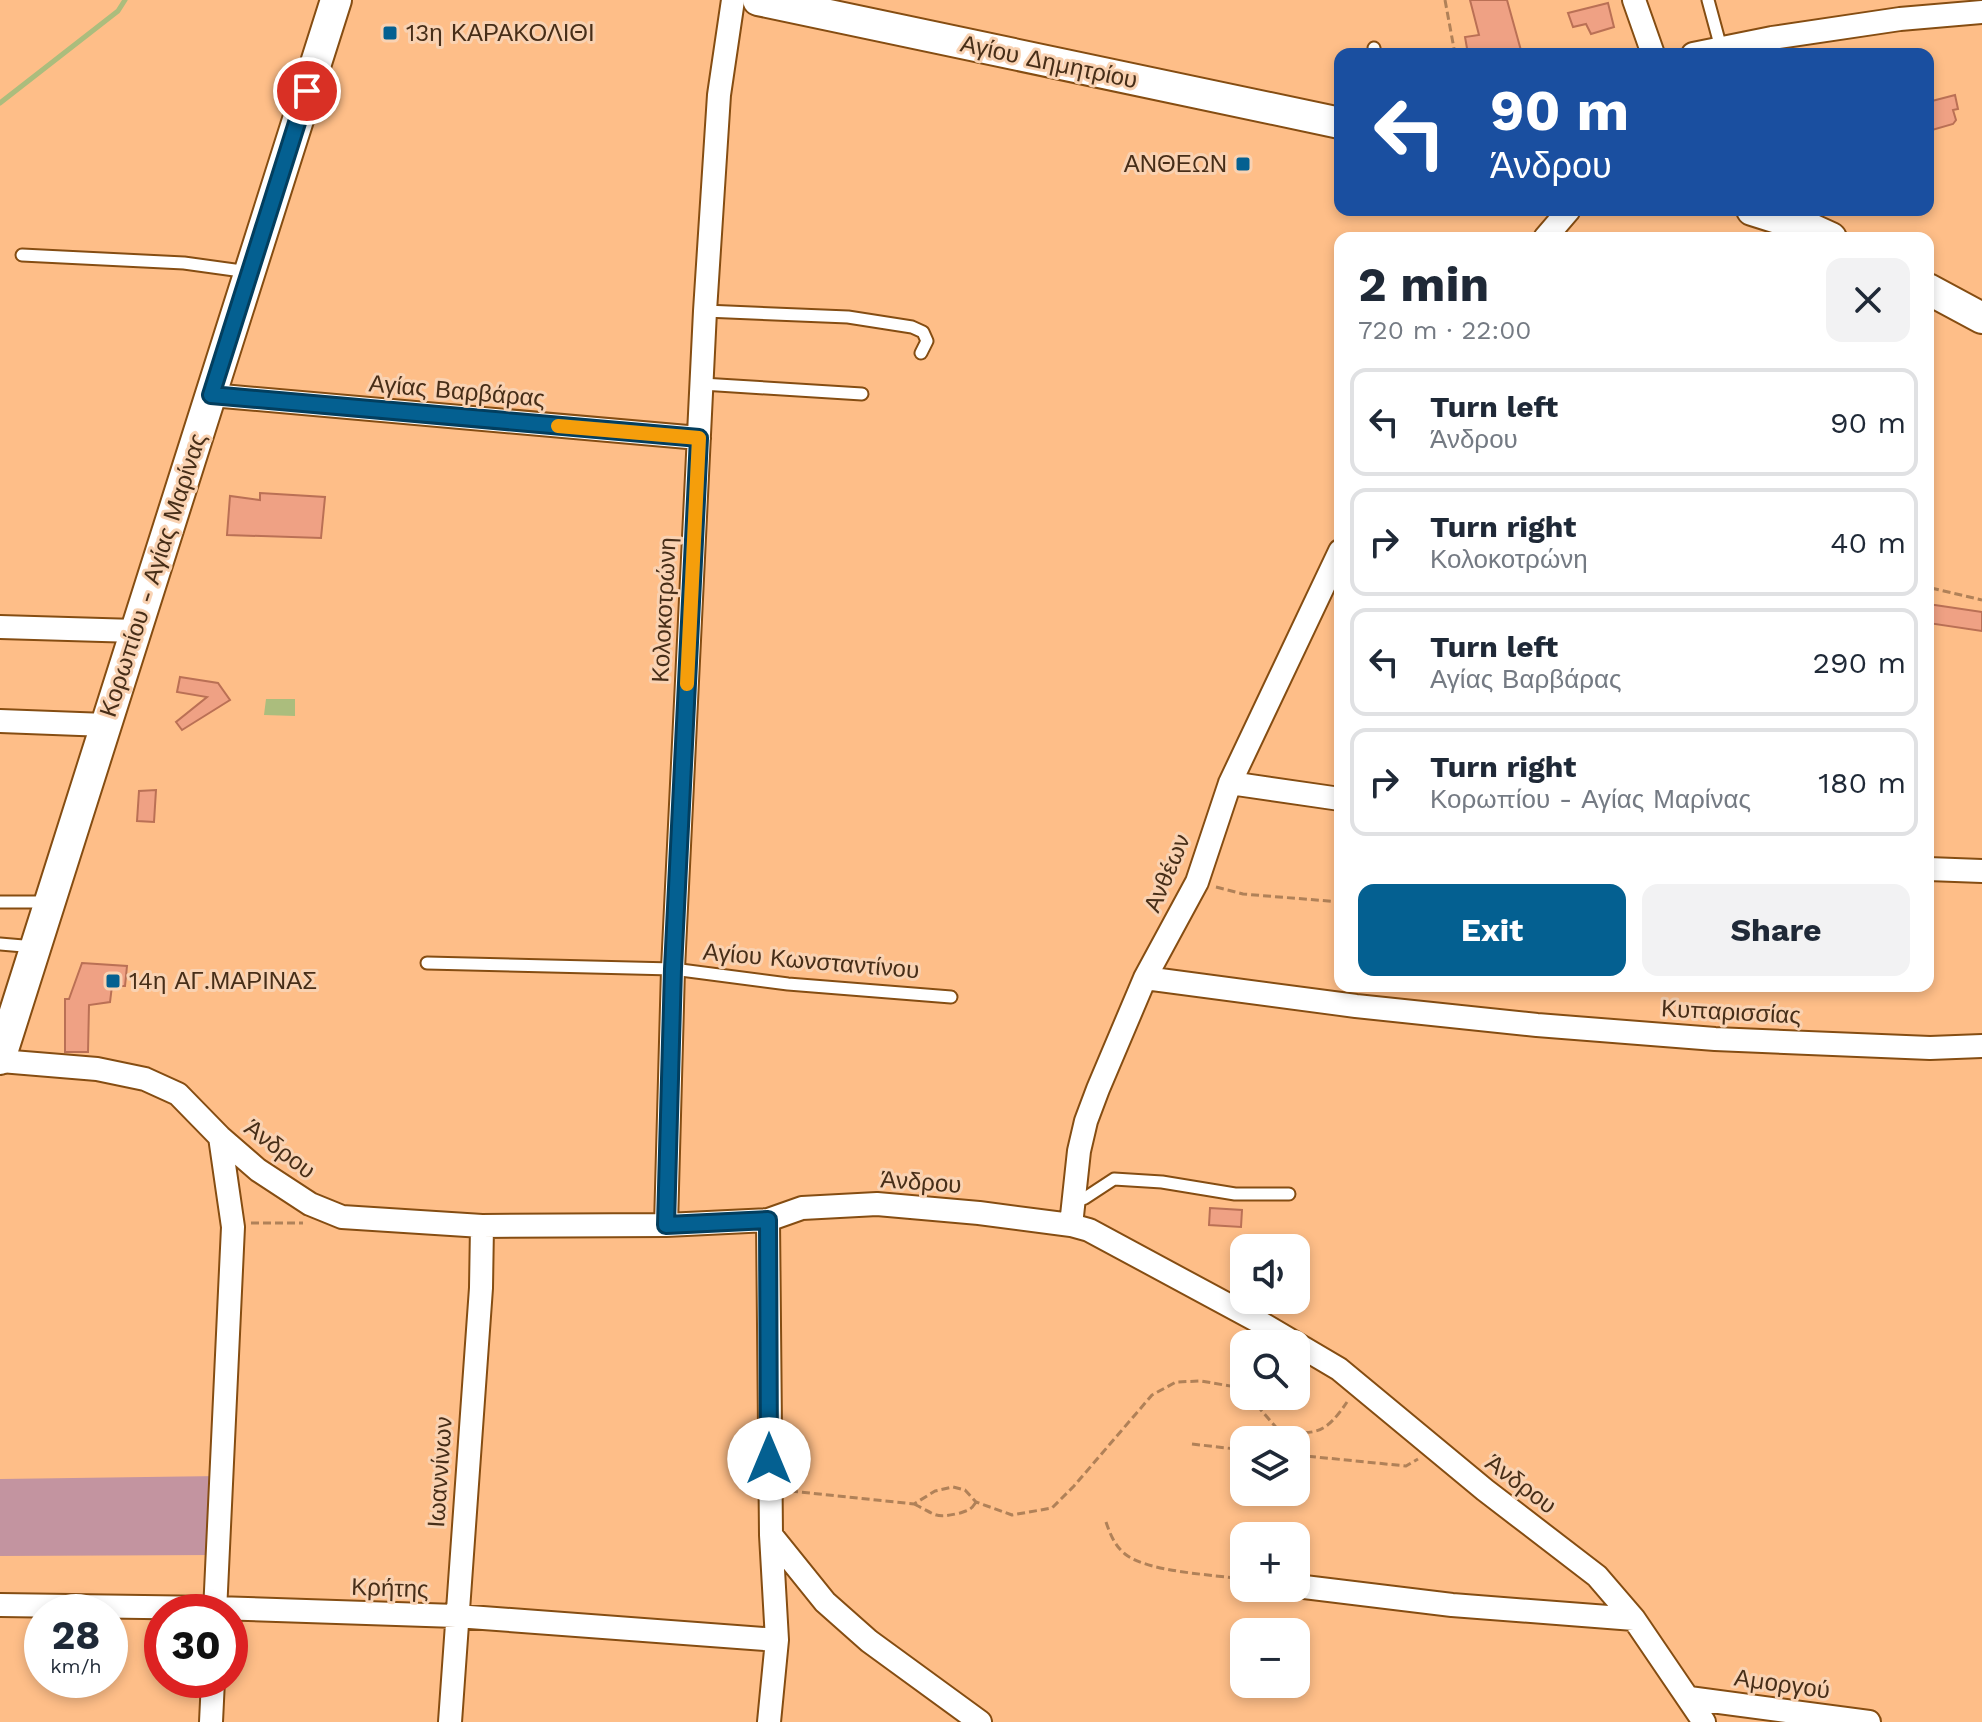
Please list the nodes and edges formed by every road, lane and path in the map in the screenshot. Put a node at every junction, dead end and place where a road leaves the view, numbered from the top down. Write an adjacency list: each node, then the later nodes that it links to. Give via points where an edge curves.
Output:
1 (336, 0): 17 (main road, Κορωπίου - Αγίας Μαρίνας)
2 (733, 0): 19 (street, Κολοκοτρώνη, via 719,95)
3 (758, 0): 11 (main road, Αγίου Δημητρίου)
4 (1445, 0): 8 (path)
5 (1634, 0): 9 (street)
6 (1708, 0): 10 (lane)
7 (1982, 12): 10 (street, via 1900,19)
8 (1454, 48)
9 (1651, 48)
10 (1721, 48)
11 (1334, 122)
12 (1564, 216): 14 (street)
13 (1774, 216): 15 (main road)
14 (1550, 232)
15 (1818, 232)
16 (22, 255): 17 (lane, via 184,263)
17 (250, 272): 24 (main road, Κορωπίου - Αγίας Μαρίνας)
18 (1934, 292): 20 (main road)
19 (705, 311): 21 (lane, via 848,317 912,327 927,341); 22 (street, Κολοκοτρώνη)
20 (1982, 318)
21 (921, 353)
22 (702, 384): 23 (lane); 25 (street, Κολοκοτρώνη)
23 (862, 394)
24 (211, 395): 25 (street, Αγίας Βαρβάρας); 30 (main road, Κορωπίου - Αγίας Μαρίνας)
25 (699, 438): 44 (street, Κολοκοτρώνη)
26 (1334, 564): 33 (street, Ανθέων)
27 (1934, 589): 28 (path)
28 (1982, 600)
29 (0, 627): 30 (street)
30 (136, 631): 32 (main road, Κορωπίου - Αγίας Μαρίνας)
31 (0, 721): 32 (street)
32 (106, 725): 39 (main road, Κορωπίου - Αγίας Μαρίνας)
33 (1230, 783): 34 (street); 37 (street, Ανθέων)
34 (1334, 798)
35 (1934, 869): 36 (street)
36 (1982, 871)
37 (1197, 882): 40 (path, via 1243,894); 45 (street, Ανθέων)
38 (0, 902): 39 (lane)
39 (50, 902): 42 (main road, Κορωπίου - Αγίας Μαρίνας)
40 (1334, 902)
41 (0, 944): 42 (lane)
42 (35, 947): 48 (main road, Κορωπίου - Αγίας Μαρίνας)
43 (427, 963): 44 (lane, Αγίου Κωνσταντίνου)
44 (673, 969): 46 (lane, Αγίου Κωνσταντίνου); 54 (street, Κολοκοτρώνη)
45 (1145, 978): 47 (street, Κυπαρισσίας, via 1537,1025 1715,1039); 51 (street, Ανθέων, via 1086,1121)
46 (951, 997)
47 (1982, 1046)
48 (0, 1060): 49 (street, Άνδρου, via 145,1079 178,1094)
49 (220, 1137): 52 (street, Άνδρου, via 310,1204); 57 (street)
50 (1289, 1194): 51 (lane, via 1235,1194 1114,1179)
51 (1074, 1202): 55 (street, Ανθέων)
52 (342, 1217): 56 (street, Άνδρου); 57 (path)
53 (768, 1220): 54 (street, Άνδρου); 55 (street, Άνδρου, via 802,1208 877,1204); 65 (street)
54 (666, 1225): 56 (street, Άνδρου)
55 (1071, 1225): 58 (street, Άνδρου, via 1256,1320)
56 (482, 1226): 76 (street, Ιωαννίνων)
57 (233, 1227): 72 (street)
58 (1358, 1385): 60 (path, via 1333,1424 1306,1434 1280,1432); 63 (street, Άνδρου)
59 (1230, 1386): 66 (path, via 1176,1382 1152,1395 1052,1508 1012,1515)
60 (1261, 1410)
61 (1192, 1444): 62 (path)
62 (1230, 1448)
63 (1434, 1449): 64 (path, via 1406,1466); 77 (street, Άνδρου, via 1597,1576)
64 (1310, 1456)
65 (770, 1489): 67 (path); 69 (street)
66 (976, 1502): 67 (path, via 967,1512 948,1517); 67 (path, via 965,1490 953,1487)
67 (914, 1504)
68 (1106, 1522): 70 (path, via 1126,1555 1150,1566)
69 (771, 1535): 78 (street); 84 (street, via 825,1602)
70 (1230, 1577)
71 (1310, 1588): 77 (street)
72 (216, 1594)
73 (0, 1605): 74 (street, Κρήτης)
74 (144, 1608)
75 (248, 1611): 76 (street, Κρήτης)
76 (456, 1616): 78 (street, Κρήτης); 82 (street, Ιωαννίνων)
77 (1634, 1619): 80 (street, Άνδρου)
78 (777, 1640): 83 (street)
79 (212, 1698): 81 (street)
80 (1689, 1698): 85 (street, Άνδρου); 86 (street, Αμοργού)
81 (211, 1722)
82 (450, 1722)
83 (769, 1722)
84 (980, 1722)
85 (1704, 1722)
86 (1869, 1722)

